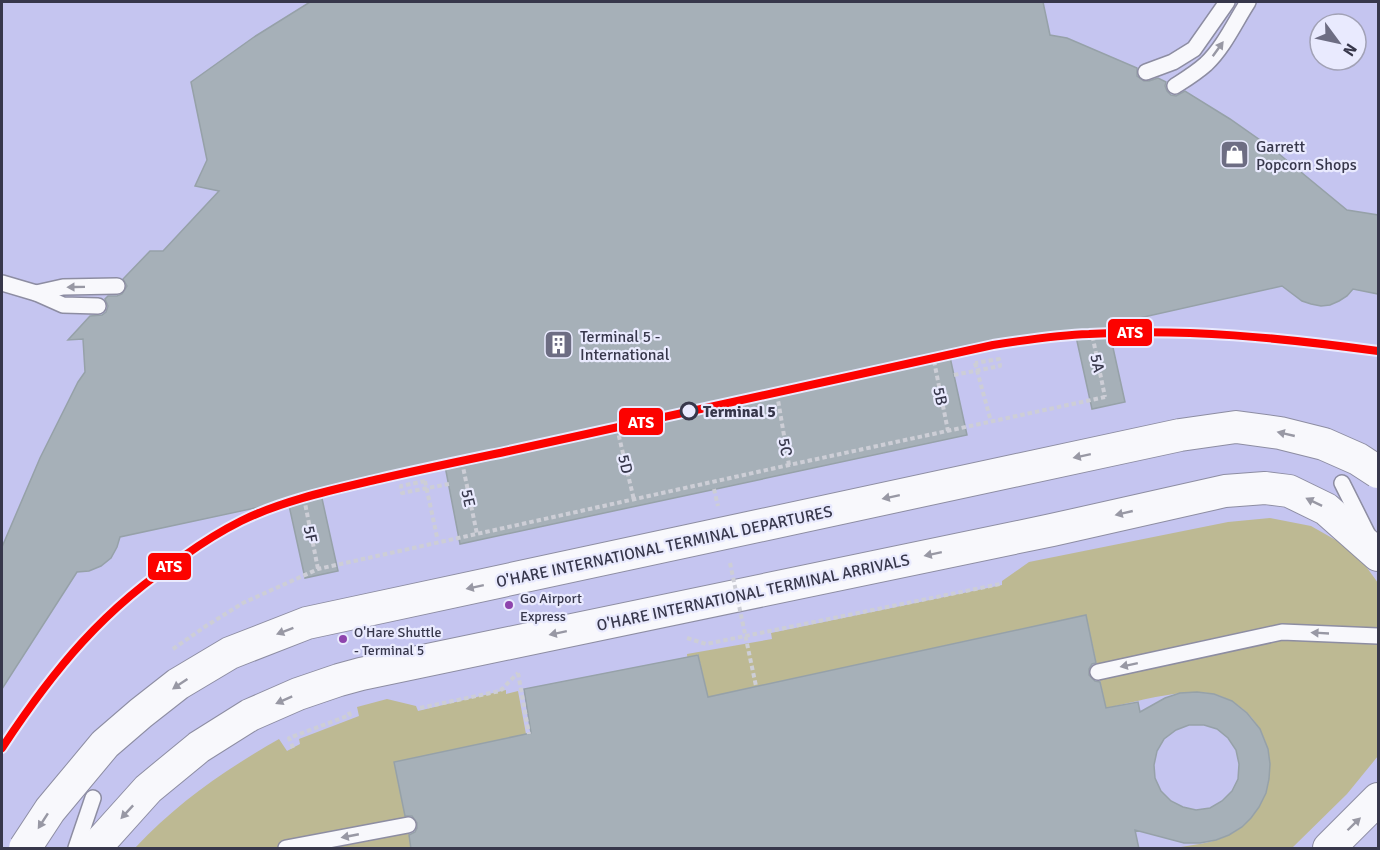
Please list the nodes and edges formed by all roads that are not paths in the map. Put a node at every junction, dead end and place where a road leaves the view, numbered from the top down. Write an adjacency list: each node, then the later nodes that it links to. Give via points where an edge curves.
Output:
1 (1227, 2): 3 (lane, via 1194,49)
2 (1248, 2): 4 (lane, one-way to 2, via 1208,63)
3 (1146, 72)
4 (1175, 86)
5 (2, 283): 7 (lane)
6 (117, 286): 7 (lane, one-way to 7, via 63,287)
7 (36, 293): 8 (lane, via 63,305)
8 (98, 306)
9 (1378, 472): 17 (street, O'HARE INTERNATIONAL TERMINAL DEPARTURES, one-way to 17, bridge, via 1324,444 1236,427 1214,430 307,623 230,653 178,684 141,713 105,744 50,810)
10 (1342, 483): 11 (lane, O'HARE INTERNATIONAL TERMINAL ARRIVALS)
11 (1377, 553): 19 (street, O'HARE INTERNATIONAL TERMINAL ARRIVALS, one-way to 19, via 1326,508 1289,491 1225,490 1052,530 361,674 298,694 250,715 199,747 148,789)
12 (1378, 636): 13 (lane, one-way to 13, via 1282,632)
13 (1098, 672)
14 (93, 798): 18 (lane)
15 (1378, 799): 21 (street, one-way to 15)
16 (408, 825): 20 (lane, one-way to 20)
17 (25, 849)
18 (76, 849)
19 (94, 849)
20 (286, 849)
21 (1329, 849)

